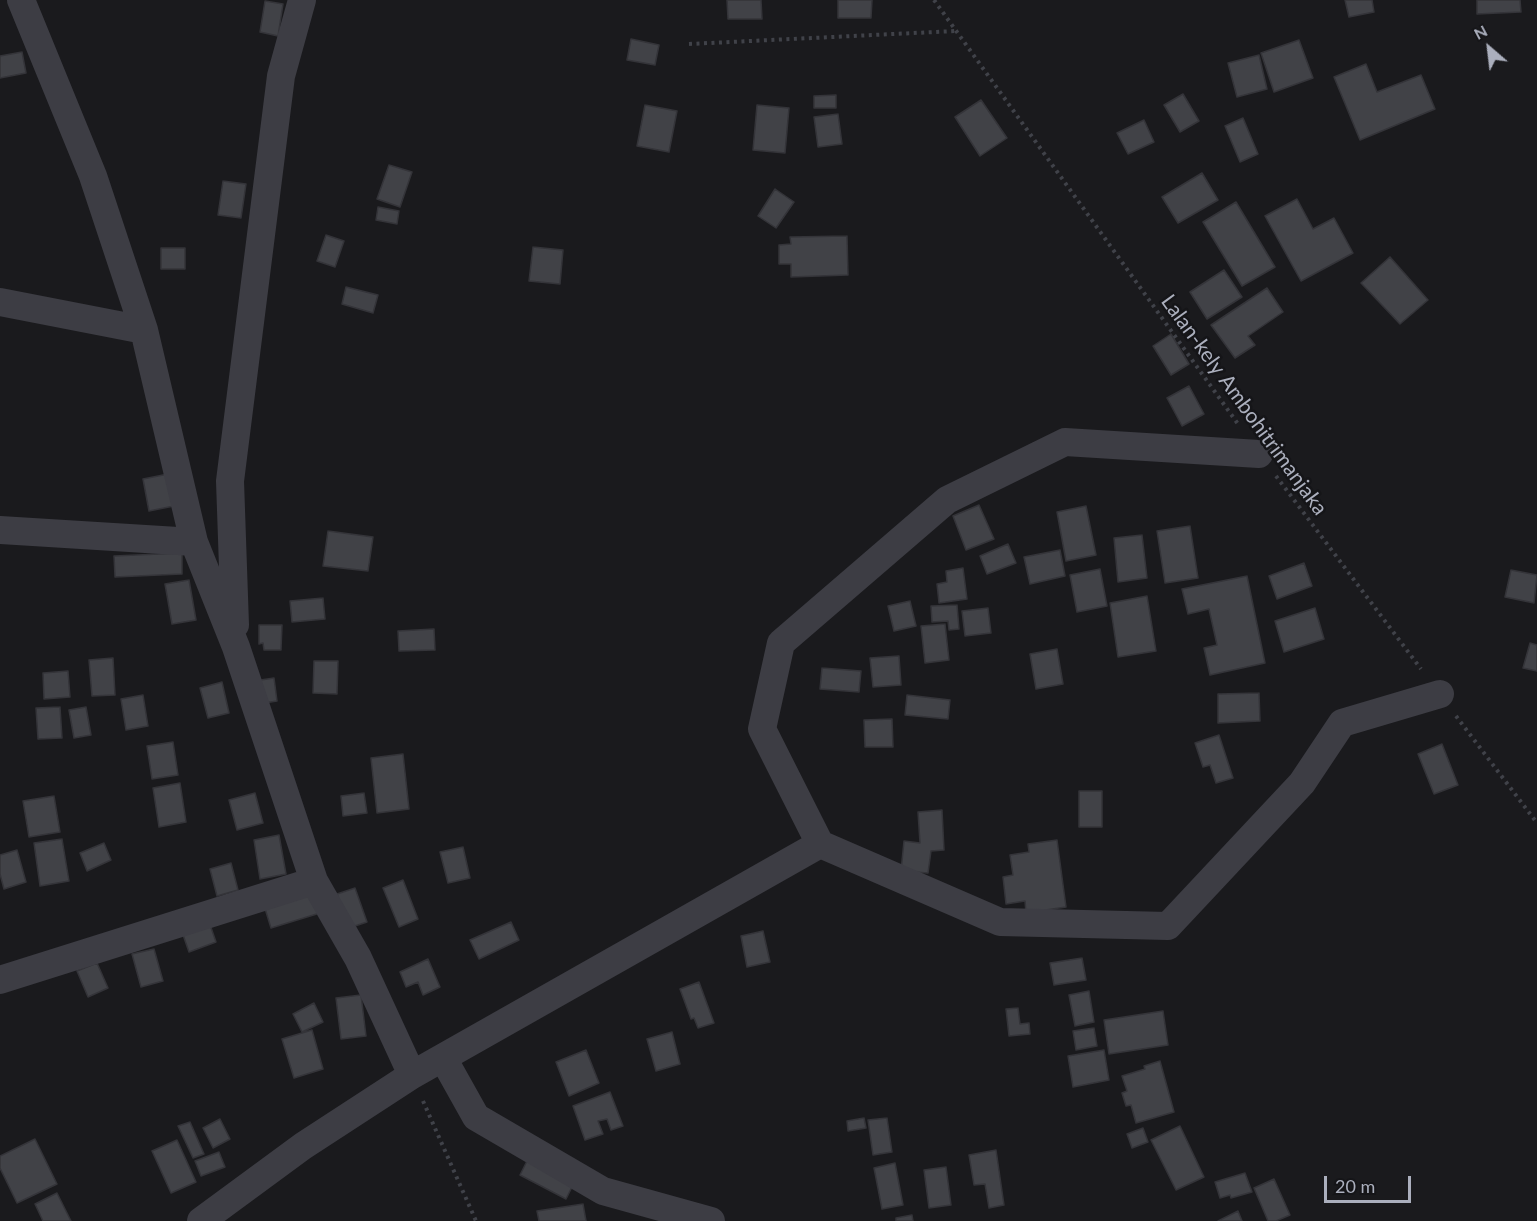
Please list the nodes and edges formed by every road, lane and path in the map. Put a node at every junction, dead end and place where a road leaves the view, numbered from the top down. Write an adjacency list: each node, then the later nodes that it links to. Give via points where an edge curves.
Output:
1 (21, 0): 7 (street, via 93,176)
2 (302, 0): 11 (street, via 281,76 230,482)
3 (934, 0): 4 (path, Lalan-kely Ambohitrimanjaka)
4 (956, 31): 5 (path); 8 (path, Lalan-kely Ambohitrimanjaka)
5 (689, 44)
6 (0, 302): 7 (street)
7 (144, 330): 10 (street)
8 (1259, 454): 12 (path, Lalan-kely Ambohitrimanjaka); 14 (street, via 1065,442 946,500 780,643 762,729)
9 (0, 530): 10 (street)
10 (194, 542): 11 (street)
11 (236, 647): 15 (street)
12 (1440, 694): 13 (path, Lalan-kely Ambohitrimanjaka); 14 (street, via 1342,723 1302,783 1168,926 1000,922)
13 (1537, 824)
14 (820, 844): 17 (street)
15 (314, 881): 16 (street); 18 (street, via 358,958)
16 (0, 980)
17 (443, 1058): 18 (street); 21 (street, via 476,1117 603,1191)
18 (412, 1075): 19 (street, via 303,1146); 20 (path)
19 (201, 1221)
20 (476, 1221)
21 (711, 1221)

